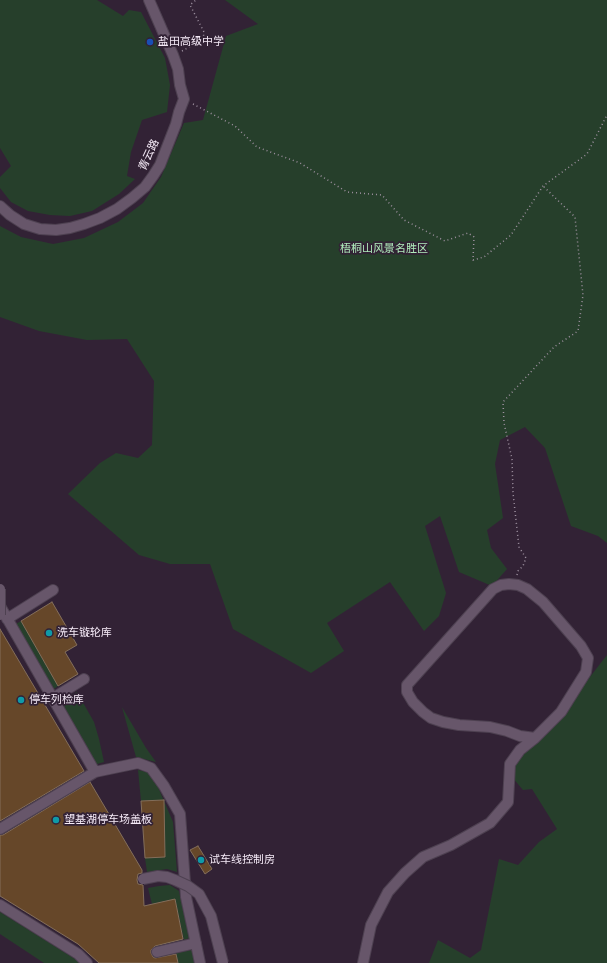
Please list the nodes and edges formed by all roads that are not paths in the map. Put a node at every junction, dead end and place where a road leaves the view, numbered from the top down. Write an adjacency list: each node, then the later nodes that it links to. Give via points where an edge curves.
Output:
1 (149, 0): 2 (street, 青云路, via 178,69 184,99 160,165 153,176 145,187 117,209 70,228 40,229 24,224)
2 (0, 206)
3 (0, 589): 6 (street, bridge)
4 (53, 590): 6 (street)
5 (0, 606): 6 (street)
6 (4, 617): 8 (street)
7 (84, 679): 8 (street)
8 (53, 698): 10 (street)
9 (535, 738): 9 (street, via 561,712 586,672 588,658 581,646 543,602 518,585 501,585 493,589 407,685 407,692 413,702 431,718 459,725 490,727); 19 (street, via 520,750 510,764 508,802 490,822 451,845 424,857 388,892 371,925)
10 (94, 772): 11 (street); 14 (street, via 138,763 152,768 164,786 180,814 186,897)
11 (0, 829)
12 (143, 879): 18 (street, bridge, via 167,877 199,894 211,916)
13 (0, 905): 16 (street, via 78,954)
14 (196, 943): 15 (street); 17 (street)
15 (157, 952)
16 (87, 963)
17 (200, 963)
18 (223, 963)
19 (362, 963)

